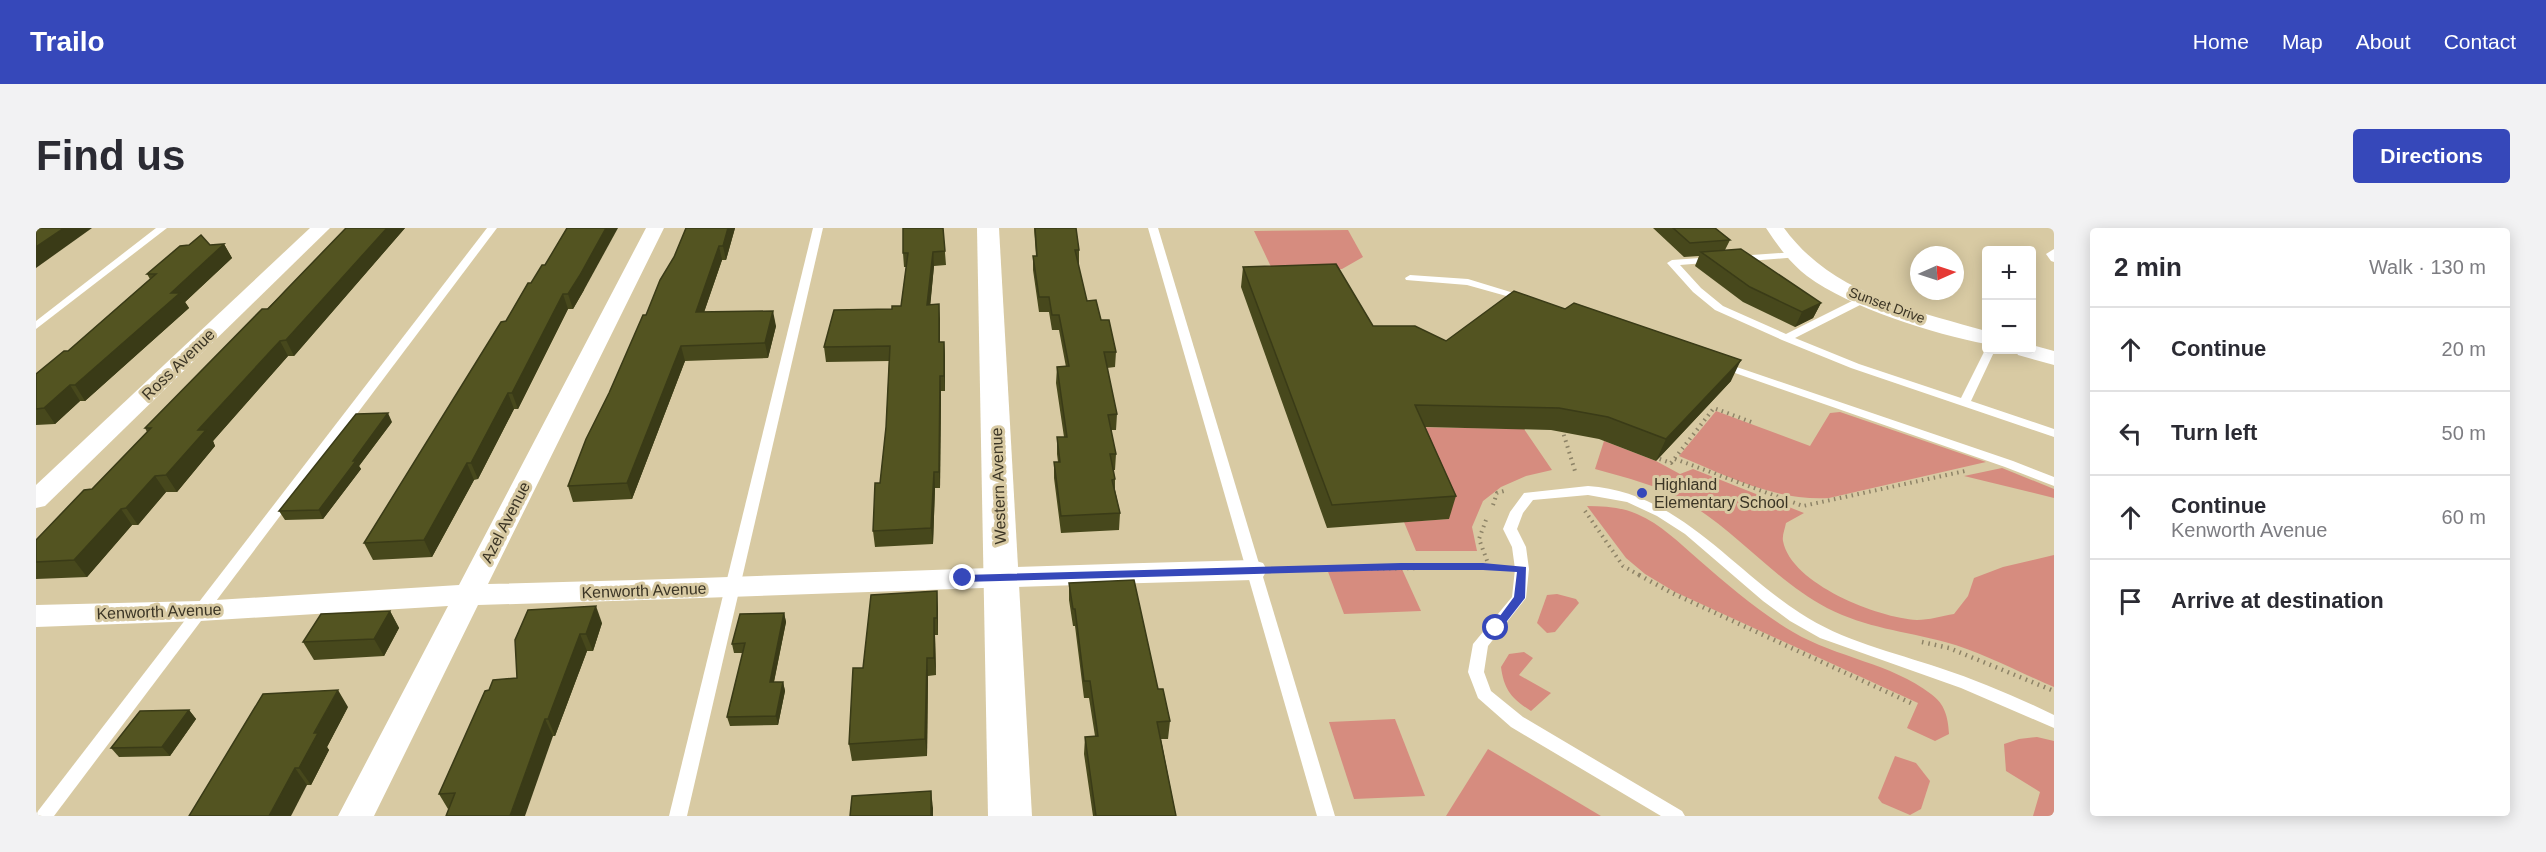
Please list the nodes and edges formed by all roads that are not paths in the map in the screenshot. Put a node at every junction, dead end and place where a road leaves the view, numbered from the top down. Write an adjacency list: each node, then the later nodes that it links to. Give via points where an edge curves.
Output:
1 (162, 228): 15 (lane)
2 (321, 228): 25 (street, Ross Avenue)
3 (492, 228): 30 (lane)
4 (655, 228): 29 (street, Azel Avenue)
5 (818, 228): 28 (lane)
6 (988, 228): 27 (street, Western Avenue)
7 (1153, 228): 26 (lane)
8 (1775, 228): 10 (street, Sunset Drive)
9 (2054, 252): 11 (lane)
10 (1795, 255): 13 (street, Sunset Drive, via 1839,288); 17 (lane, via 1672,263 1719,308)
11 (2054, 259)
12 (1410, 278): 14 (lane, via 1468,282)
13 (1864, 299): 16 (street, Sunset Drive); 17 (lane)
14 (1544, 304)
15 (36, 326)
16 (1982, 337)
17 (1786, 338): 22 (lane)
18 (2036, 353): 20 (street)
19 (1987, 354): 22 (lane)
20 (2054, 358)
21 (1712, 362): 24 (lane)
22 (1964, 403): 23 (lane)
23 (2054, 433)
24 (2054, 482)
25 (36, 500)
26 (1253, 570): 27 (street, Kenworth Avenue); 37 (lane)
27 (1001, 576): 28 (street, Kenworth Avenue); 36 (street, Western Avenue)
28 (732, 588): 29 (street, Kenworth Avenue); 35 (lane)
29 (468, 595): 30 (street, Kenworth Avenue); 34 (street, Azel Avenue)
30 (200, 610): 31 (street, Kenworth Avenue); 33 (lane)
31 (36, 616)
32 (2054, 722): 38 (lane, via 2002,697 1824,634 1792,617 1702,539 1667,515 1597,491 1529,496 1510,529 1519,547 1522,569 1519,598 1481,644 1476,672 1484,694 1517,722)
33 (44, 816)
34 (356, 816)
35 (678, 816)
36 (1010, 816)
37 (1326, 816)
38 (1676, 816)

